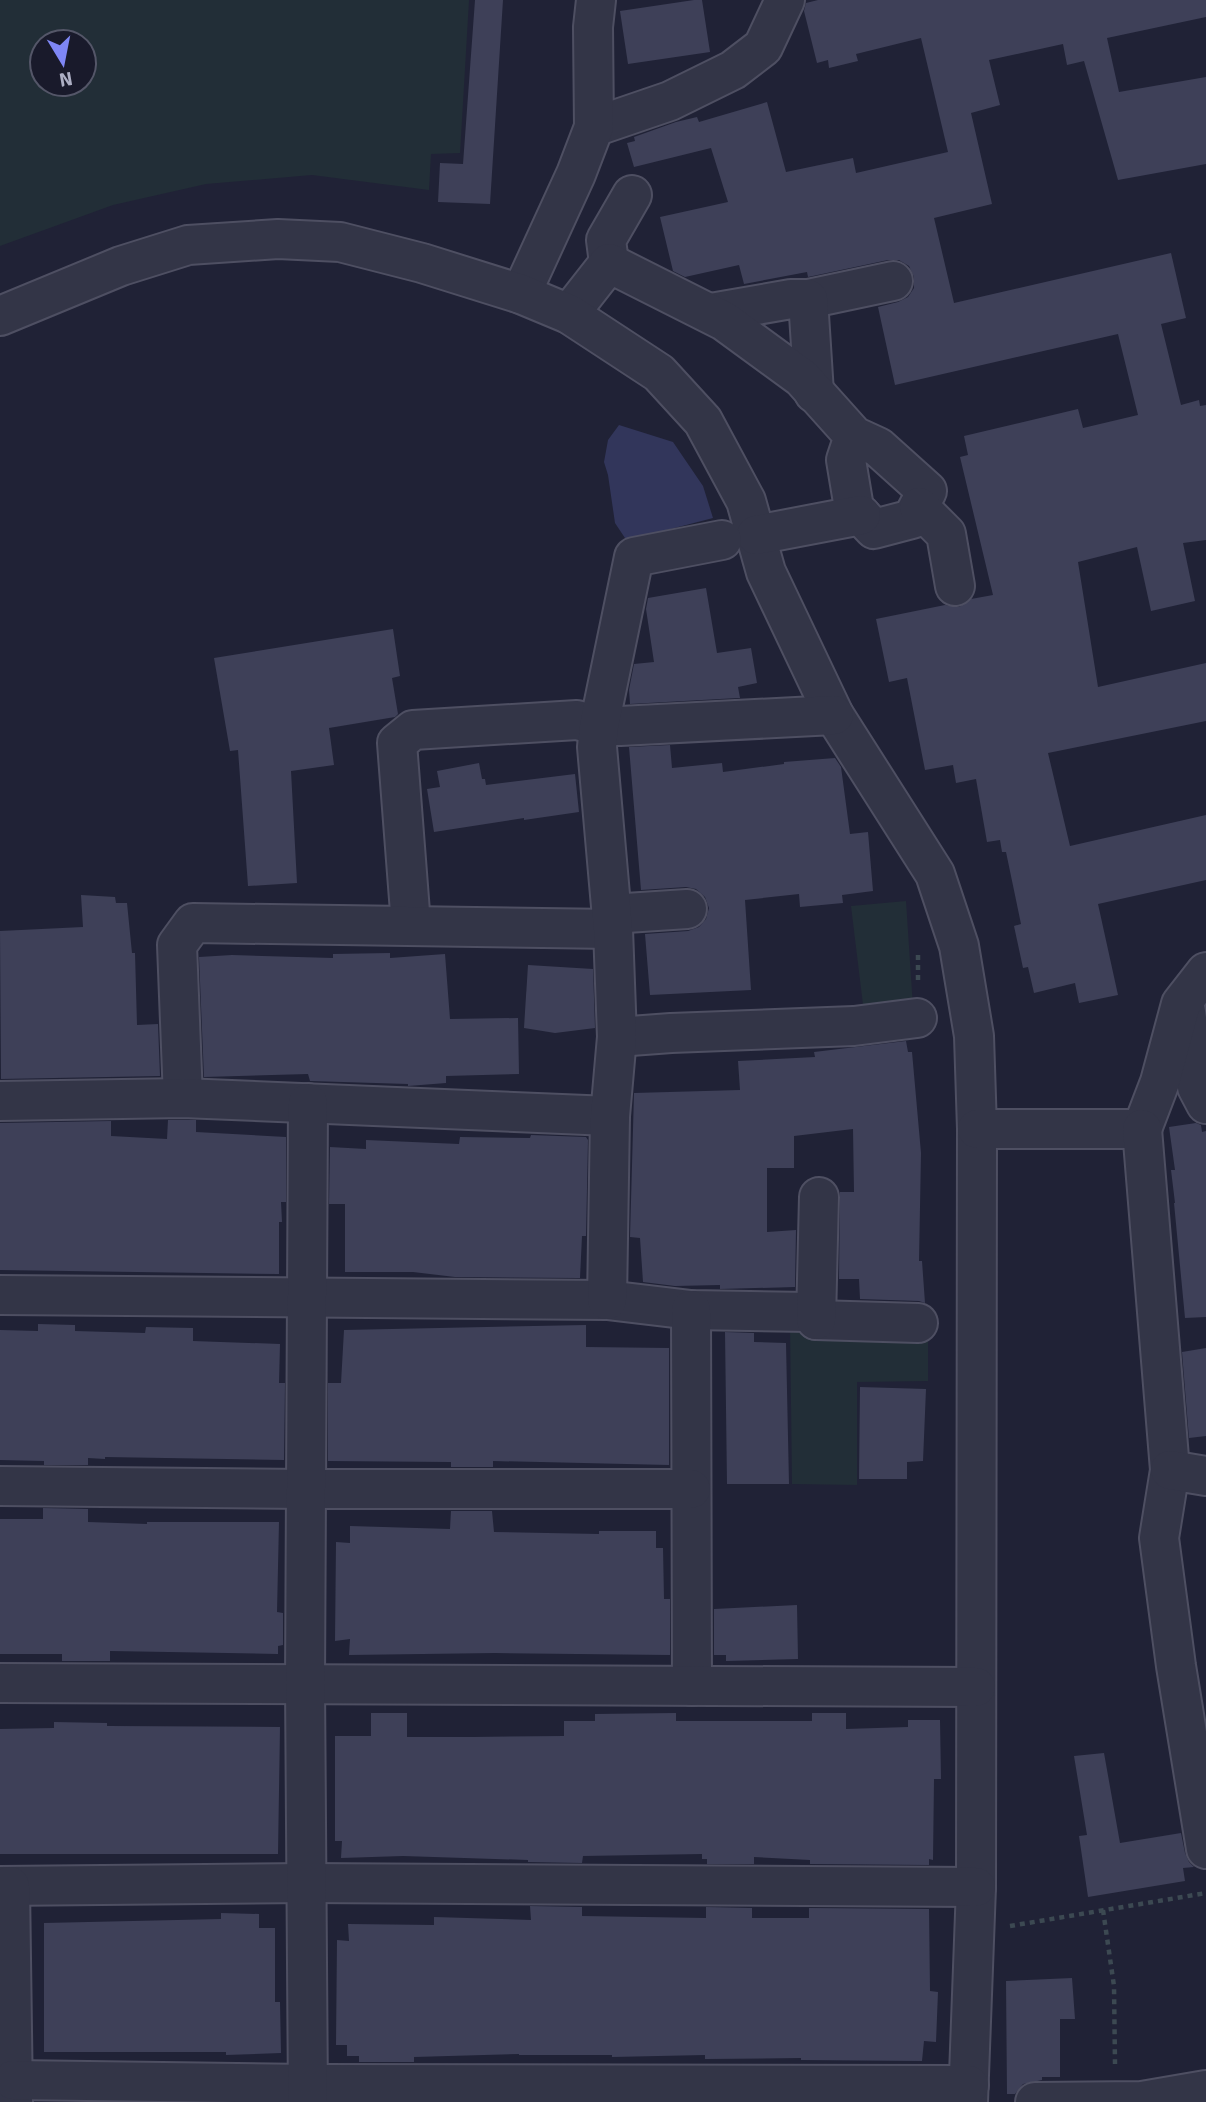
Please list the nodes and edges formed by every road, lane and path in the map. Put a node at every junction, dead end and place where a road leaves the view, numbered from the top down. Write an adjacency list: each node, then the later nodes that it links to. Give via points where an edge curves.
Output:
1 (596, 0): 3 (street)
2 (785, 0): 3 (street, via 764,47 733,70 670,101)
3 (594, 127): 7 (street)
4 (632, 195): 5 (street, via 606,240)
5 (609, 262): 9 (street); 10 (street)
6 (893, 281): 8 (street)
7 (521, 294): 10 (street); 11 (street, via 340,242 278,239 188,245 121,266)
8 (808, 299): 9 (street); 12 (street)
9 (711, 313): 12 (street, via 802,378)
10 (569, 314): 16 (street, via 659,373 703,421 746,501)
11 (0, 316)
12 (814, 393): 13 (street)
13 (854, 436): 14 (street, via 878,447 927,491); 15 (street, via 846,460 854,508)
14 (919, 507): 15 (street, via 912,519 874,529); 17 (street, via 946,534)
15 (861, 515): 16 (street)
16 (739, 538): 18 (street, via 766,572); 19 (street, via 634,557)
17 (956, 586)
18 (834, 715): 19 (street); 31 (street, via 935,874 959,946 974,1036)
19 (599, 726): 21 (street); 22 (street, via 577,720 413,730 397,743)
20 (687, 909): 21 (street)
21 (612, 922): 22 (street); 25 (street)
22 (411, 925): 26 (street, via 193,923 177,945)
23 (1195, 986): 29 (street, via 1197,1087); 32 (street, via 1181,1004)
24 (917, 1018): 25 (street, via 854,1026)
25 (617, 1037): 30 (street)
26 (183, 1098): 27 (street); 28 (street)
27 (0, 1101)
28 (308, 1103): 30 (street); 35 (street)
29 (1206, 1104)
30 (610, 1116): 36 (street)
31 (976, 1129): 32 (street); 47 (street)
32 (1142, 1129): 40 (street)
33 (819, 1196): 38 (street)
34 (0, 1295): 35 (street)
35 (307, 1296): 36 (street); 42 (street)
36 (607, 1300): 37 (street)
37 (691, 1310): 38 (street, via 808,1312); 43 (street)
38 (816, 1320): 39 (street)
39 (918, 1323)
40 (1188, 1473): 48 (street, via 1158,1538)
41 (0, 1486): 42 (street)
42 (306, 1489): 43 (street); 45 (street)
43 (691, 1489): 46 (street)
44 (0, 1683): 45 (street)
45 (305, 1683): 46 (street); 50 (street)
46 (692, 1686): 47 (street)
47 (976, 1686): 52 (street)
48 (1193, 1689): 49 (street)
49 (1206, 1849)
50 (307, 1884): 51 (street); 52 (street); 58 (street)
51 (5, 1886): 57 (street)
52 (976, 1887): 55 (street)
53 (1206, 1893): 54 (path)
54 (1103, 1910): 55 (path); 60 (path, via 1114,1986)
55 (974, 1932): 59 (street)
56 (1206, 2090): 60 (street, via 1142,2101)
57 (13, 2091): 58 (street)
58 (309, 2093): 59 (street)
59 (969, 2094)
60 (1116, 2100): 61 (street)
61 (1035, 2102)

